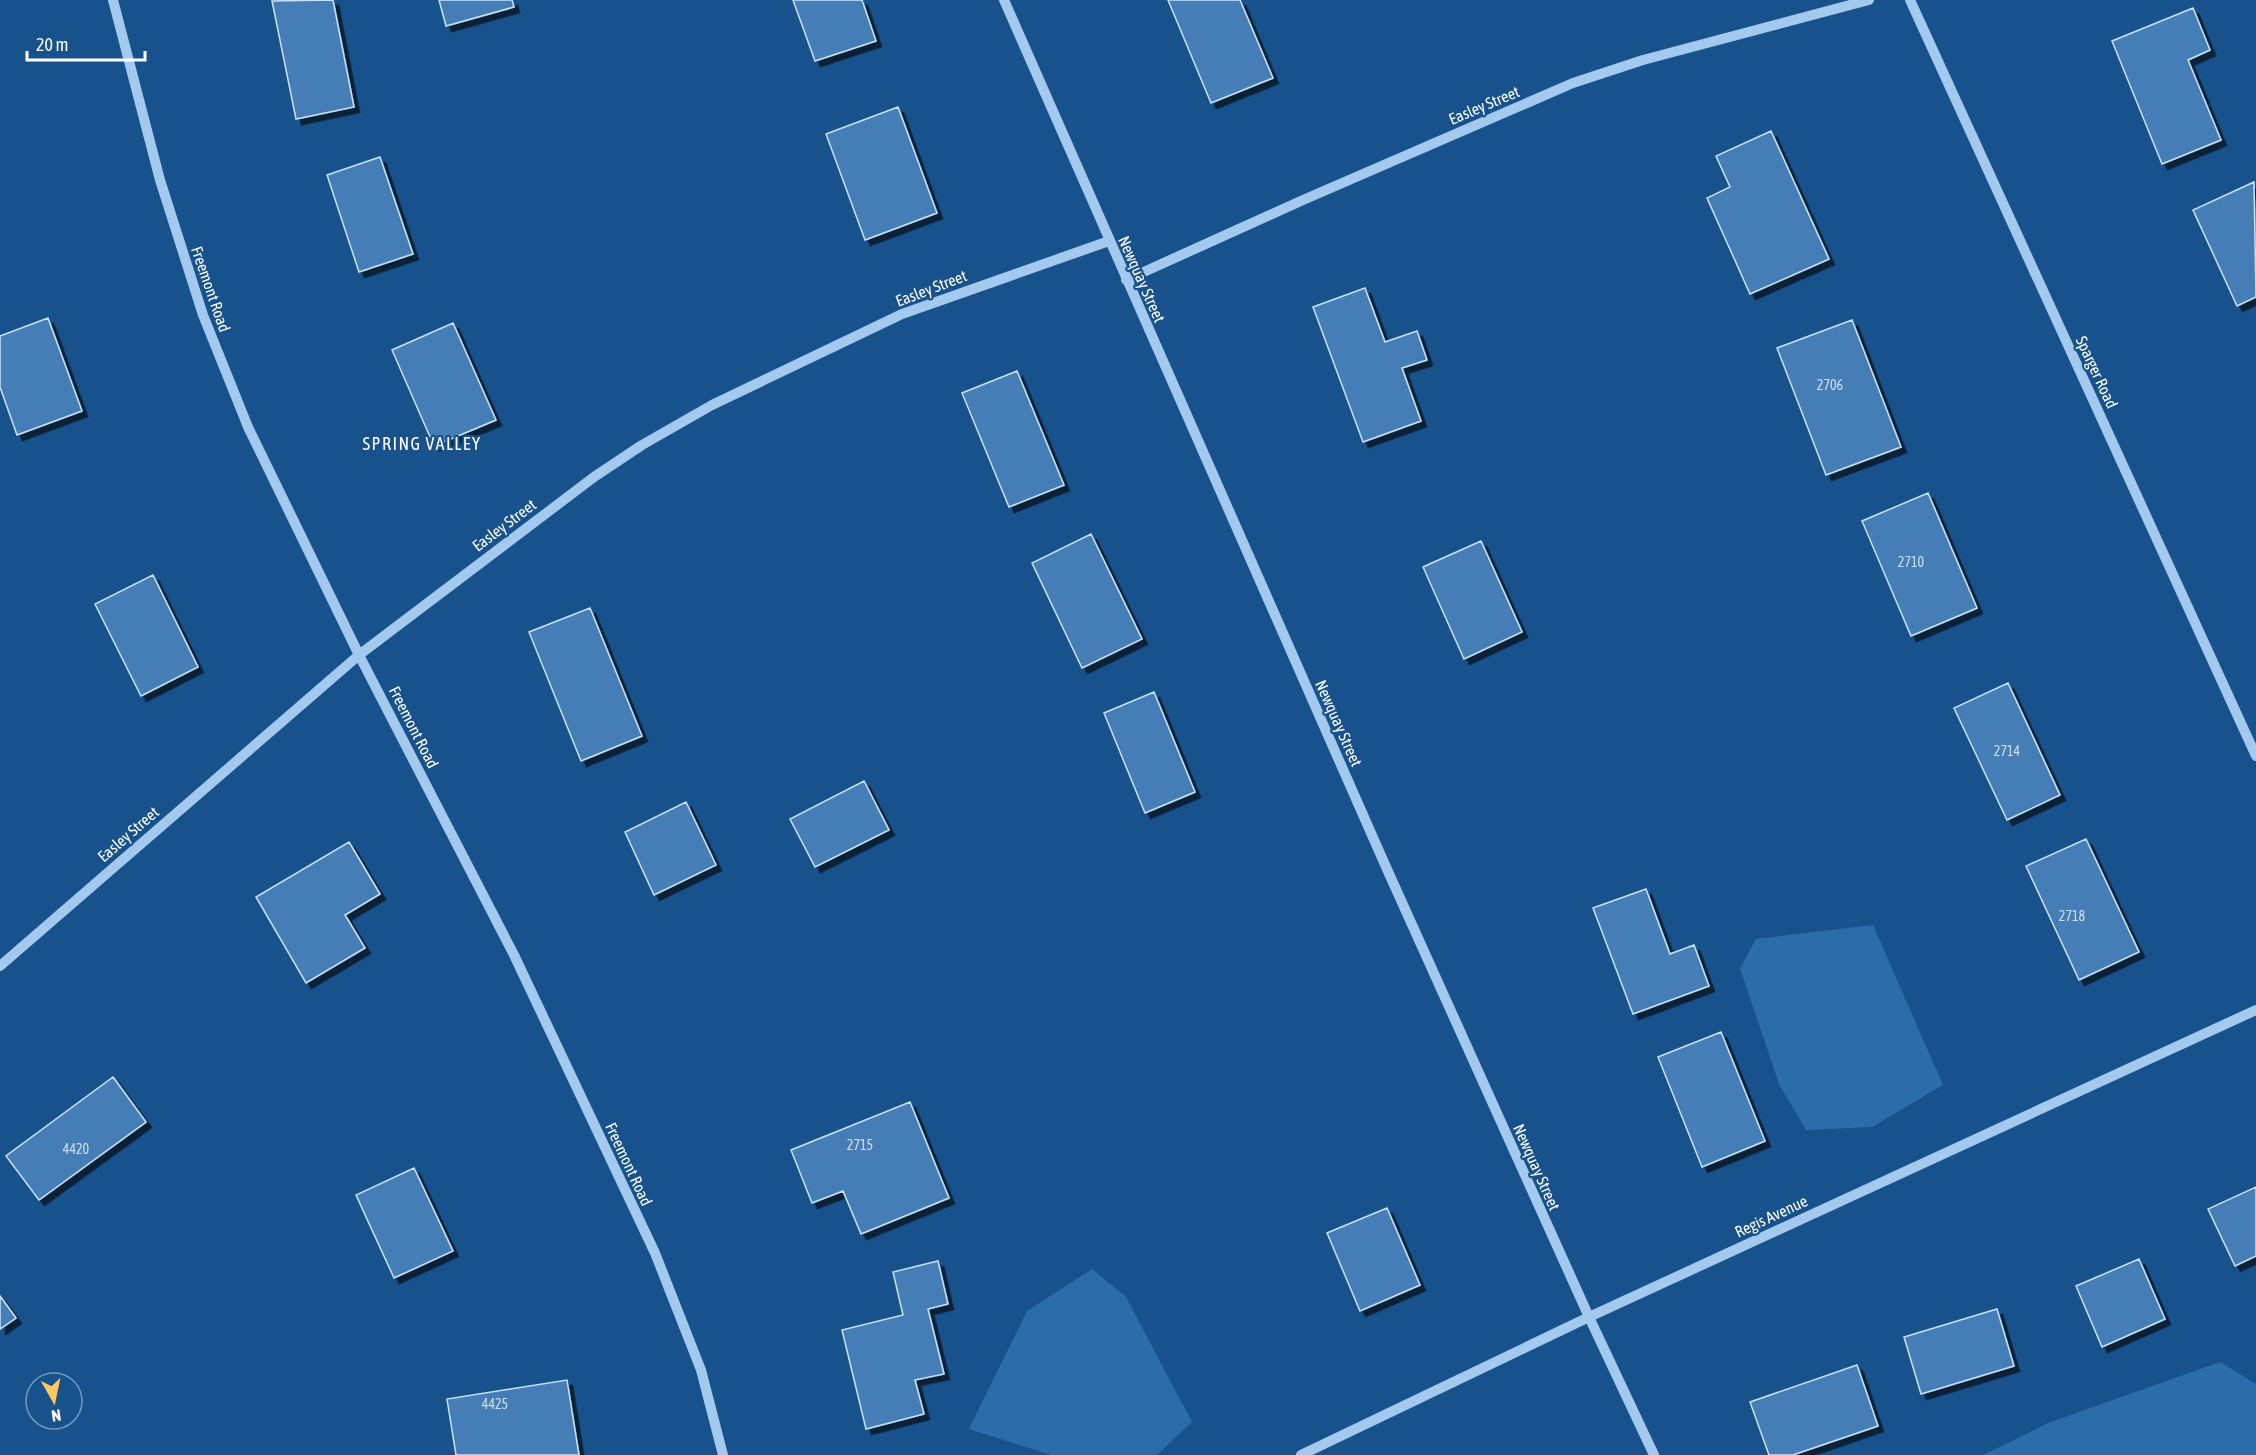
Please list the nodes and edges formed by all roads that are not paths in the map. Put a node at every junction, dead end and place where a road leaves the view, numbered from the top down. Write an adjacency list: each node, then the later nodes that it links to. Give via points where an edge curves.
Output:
1 (113, 0): 7 (street, Freemont Road, via 160,180 203,315 248,428)
2 (1004, 0): 5 (street, Newquay Street)
3 (1869, 0): 6 (street, Easley Street, via 1643,60 1573,83)
4 (1910, 0): 8 (street, Sparger Road)
5 (1109, 241): 6 (street, Newquay Street); 7 (street, Easley Street, via 902,314 712,405 594,477)
6 (1126, 280): 11 (street, Newquay Street)
7 (359, 655): 9 (street, Easley Street); 12 (street, Freemont Road, via 514,955 655,1253 701,1370)
8 (2256, 756)
9 (0, 966)
10 (2256, 1010): 11 (street, Regis Avenue)
11 (1588, 1317): 13 (street, Regis Avenue); 14 (street, Newquay Street)
12 (723, 1455)
13 (1301, 1455)
14 (1654, 1455)

